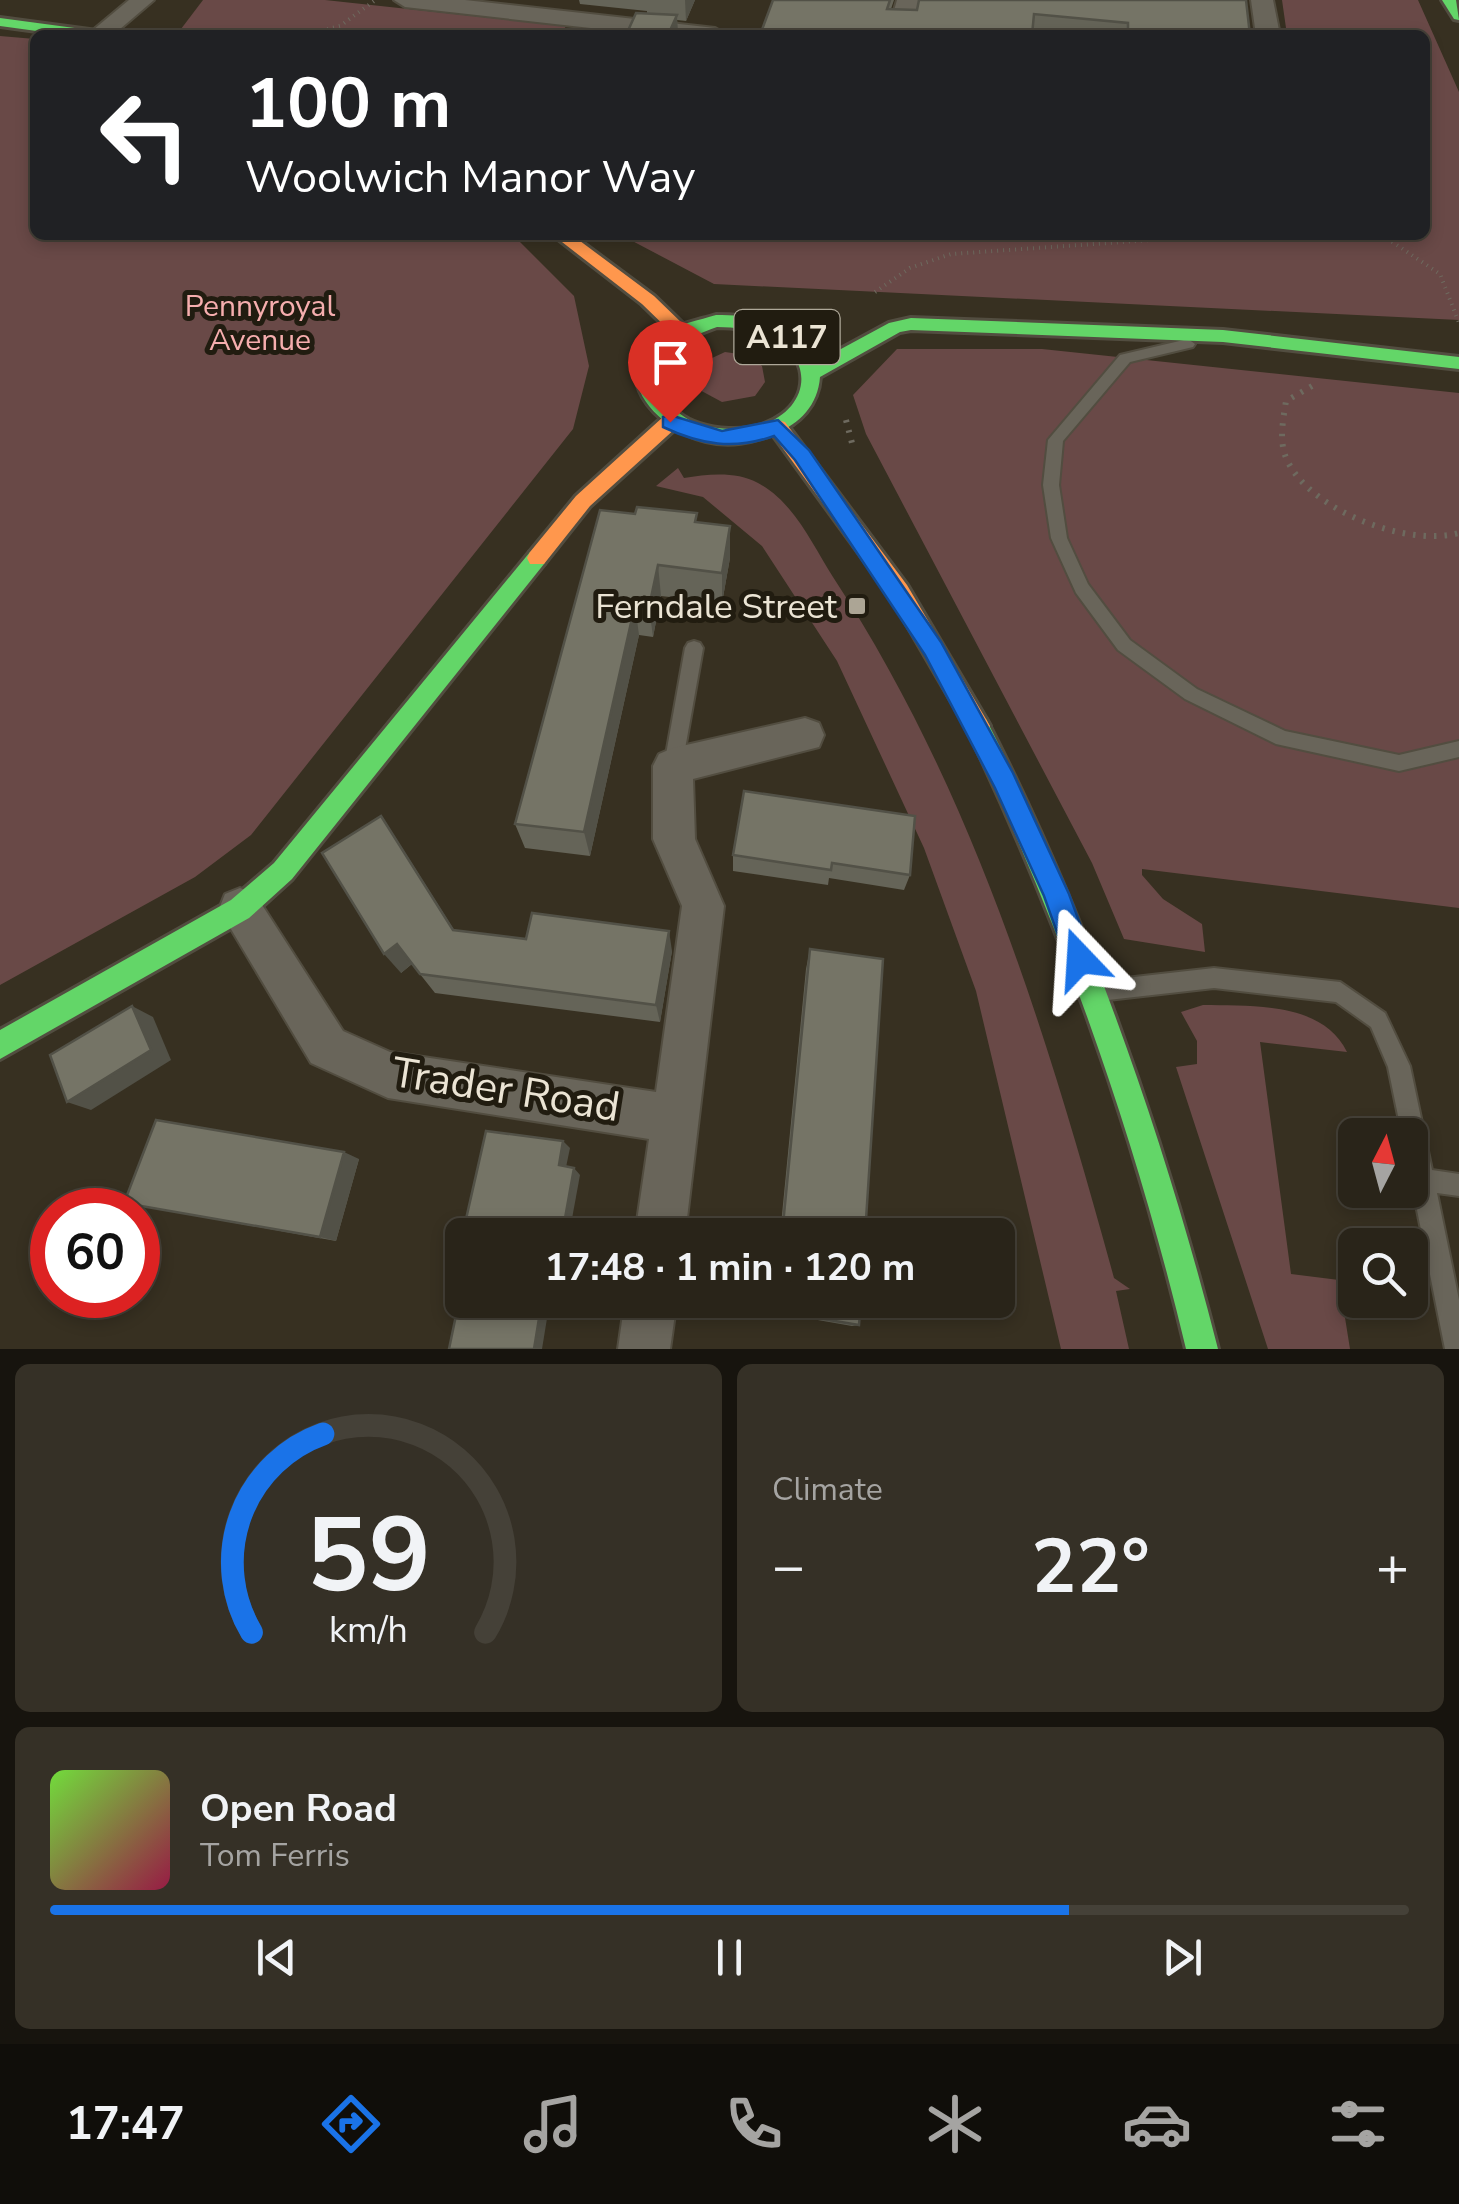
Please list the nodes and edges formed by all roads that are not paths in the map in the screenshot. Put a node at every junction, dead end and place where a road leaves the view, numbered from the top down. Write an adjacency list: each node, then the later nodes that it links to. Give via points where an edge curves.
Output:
1 (144, 0): 10 (street)
2 (405, 0): 6 (street)
3 (908, 0): 12 (street)
4 (1262, 0): 13 (street)
5 (1449, 0): 7 (main road)
6 (554, 8): 11 (street)
7 (1459, 16)
8 (0, 22): 9 (main road)
9 (60, 30)
10 (105, 30)
11 (685, 30)
12 (900, 30)
13 (1267, 30)
14 (568, 240): 15 (main road)
15 (680, 331): 18 (main road, A117, via 716,321 771,329 799,348); 19 (main road, via 646,364 644,385 652,405)
16 (1222, 336): 17 (main road); 18 (main road, via 910,324); 23 (lane, via 1126,358 1056,440 1051,484 1058,538 1082,588 1137,655 1191,694 1282,738 1398,763)
17 (1459, 363)
18 (812, 374): 20 (main road, A117, via 806,403)
19 (670, 422): 20 (main road, via 722,438); 25 (main road, via 583,502 322,825)
20 (778, 427): 26 (main road, via 847,516 933,648 1042,862)
21 (694, 648): 24 (lane)
22 (805, 735): 24 (street)
23 (1459, 750)
24 (673, 766): 29 (street, via 674,839 704,906)
25 (240, 909): 27 (main road); 29 (street, Trader Road, via 327,1047 388,1075)
26 (1092, 992): 28 (lane, via 1214,978 1340,992 1378,1020); 36 (main road, via 1184,1267)
27 (0, 1045)
28 (1408, 1118)
29 (676, 1119): 33 (street)
30 (1428, 1181): 31 (lane)
31 (1459, 1186)
32 (1428, 1208): 37 (lane)
33 (662, 1218)
34 (648, 1318): 35 (street)
35 (644, 1349)
36 (1202, 1349)
37 (1457, 1349)

